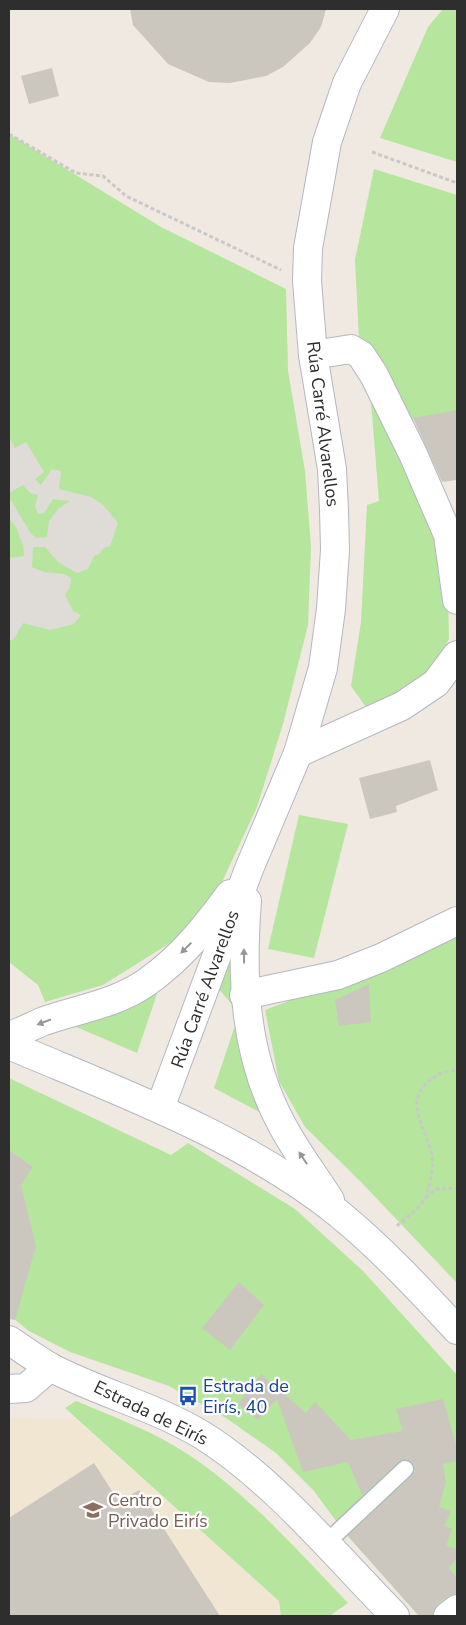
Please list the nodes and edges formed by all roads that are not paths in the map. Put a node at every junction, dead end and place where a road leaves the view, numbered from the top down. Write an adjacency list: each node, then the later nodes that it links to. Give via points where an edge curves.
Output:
1 (385, 9): 2 (street, Rúa Carré Alvarellos, via 347,83 327,142 313,212 307,280)
2 (313, 355): 3 (street, via 351,349 361,355 413,454); 6 (street, Rúa Carré Alvarellos, via 332,469 335,550 323,668)
3 (454, 552): 4 (street)
4 (457, 600)
5 (457, 656): 6 (street, via 436,682 402,706)
6 (298, 754): 7 (street, Rúa Carré Alvarellos)
7 (249, 869): 9 (street, Rúa Carré Alvarellos, one-way to 7); 10 (street, one-way to 10, via 200,935 145,983 107,1002); 12 (street, Rúa Carré Alvarellos)
8 (457, 921): 9 (street, via 338,975)
9 (244, 996): 13 (street, Rúa Carré Alvarellos, one-way to 9, via 281,1124 268,1096 257,1064)
10 (9, 1036)
11 (9, 1045): 12 (street)
12 (160, 1108): 13 (street, via 296,1182)
13 (339, 1214): 14 (street)
14 (457, 1330)
15 (9, 1340): 16 (street, Estrada de Eirís)
16 (50, 1367): 17 (street, via 26,1388); 19 (street, Estrada de Eirís, via 161,1414 201,1435 239,1461)
17 (9, 1390)
18 (405, 1470): 19 (lane)
19 (325, 1544): 21 (street, Estrada de Eirís)
20 (457, 1609): 22 (street)
21 (395, 1616)
22 (448, 1616)

